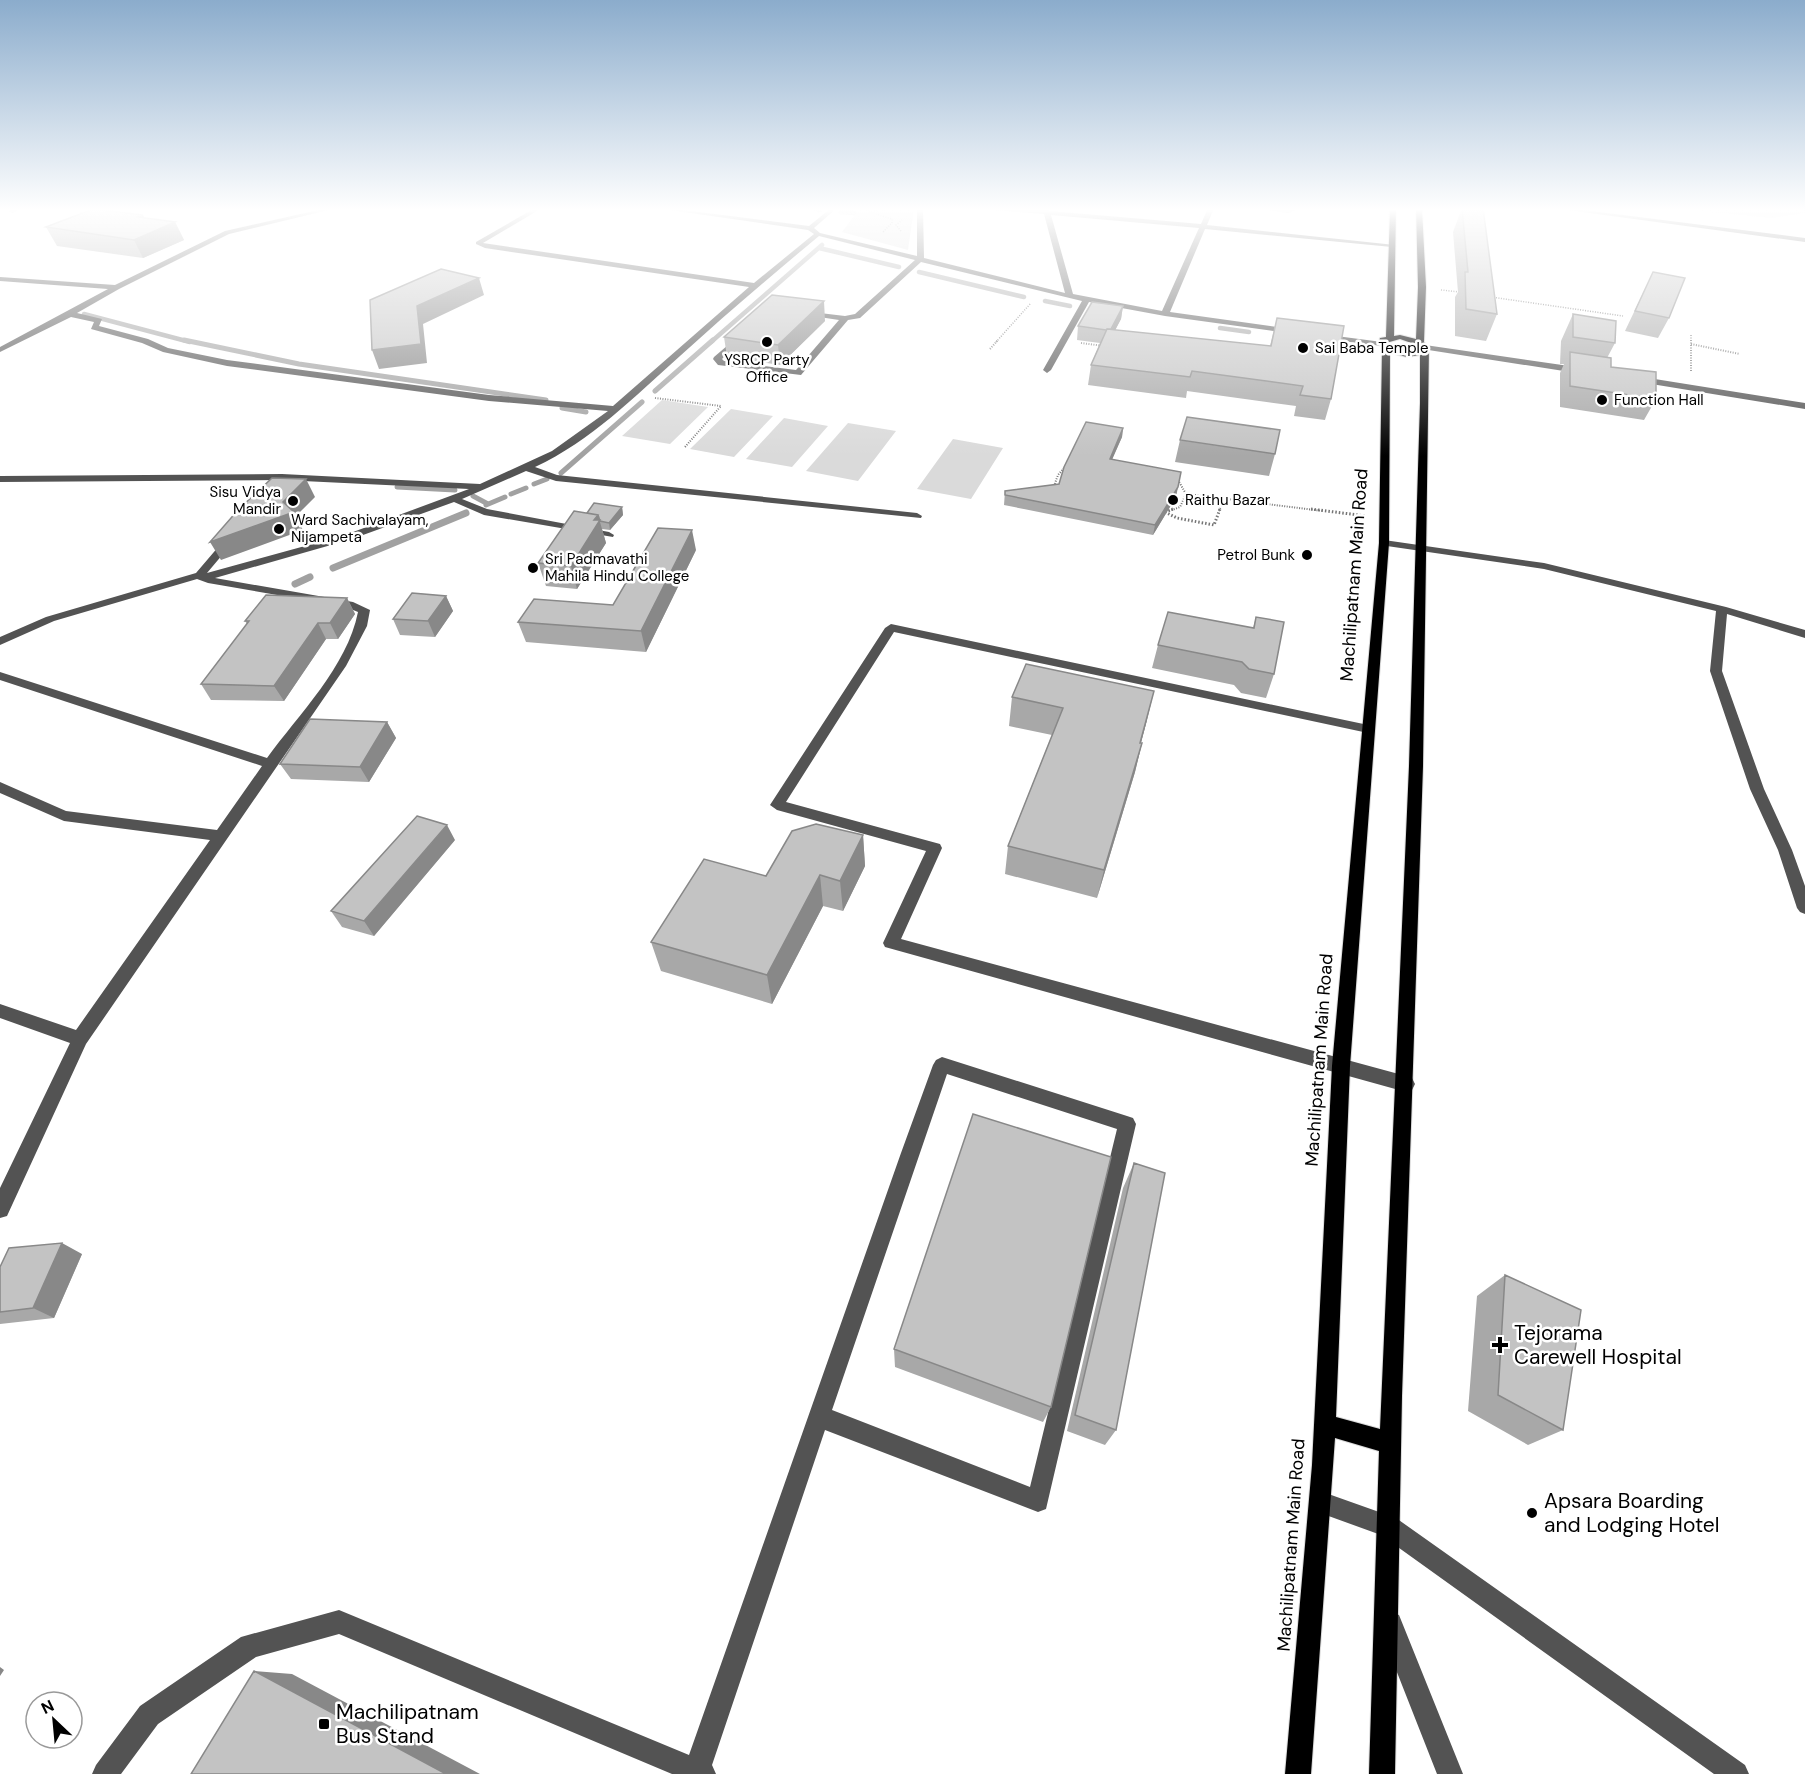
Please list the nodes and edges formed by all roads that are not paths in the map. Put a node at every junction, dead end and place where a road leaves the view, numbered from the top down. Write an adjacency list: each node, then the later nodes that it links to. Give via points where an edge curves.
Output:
1 (110, 291): 12 (street)
2 (747, 291): 25 (street)
3 (885, 291): 14 (street, via 857,316)
4 (1050, 291): 9 (street)
5 (1069, 291): 9 (street)
6 (1175, 291): 13 (street)
7 (1389, 291): 18 (main road, Machilipatnam Main Road)
8 (1422, 291): 19 (main road)
9 (1070, 296): 10 (street)
10 (1087, 299): 13 (street); 21 (street)
11 (792, 311): 14 (street)
12 (70, 314): 20 (street); 25 (street, via 99,321 94,327 166,350 227,363 489,398)
13 (1165, 314): 16 (street)
14 (845, 318): 15 (street, via 798,373 720,363 717,358)
15 (748, 330)
16 (1305, 334)
17 (1316, 335): 18 (street)
18 (1386, 344): 19 (main road, via 1411,339); 19 (main road, via 1407,354); 33 (main road, Machilipatnam Main Road)
19 (1423, 347): 22 (street); 34 (main road)
20 (0, 350)
21 (1047, 370)
22 (1598, 373)
23 (1621, 377): 24 (street)
24 (1805, 406)
25 (615, 409): 26 (street, via 564,448)
26 (525, 467): 28 (street); 30 (street, via 556,478)
27 (0, 479): 28 (street)
28 (483, 486): 29 (street)
29 (455, 499): 32 (street, via 484,512); 35 (street, via 325,546)
30 (917, 516)
31 (237, 531): 35 (street)
32 (609, 535)
33 (1384, 543): 34 (street); 40 (main road, Machilipatnam Main Road)
34 (1422, 549): 36 (street, via 1544,566); 48 (main road)
35 (201, 577): 38 (street, via 50,619); 41 (street, via 364,610 364,621 339,668)
36 (1722, 609): 37 (street); 44 (street, via 1716,671 1757,789 1785,850)
37 (1805, 634)
38 (0, 641)
39 (0, 676): 41 (street)
40 (1368, 729): 47 (main road, Machilipatnam Main Road); 47 (street, via 891,628 777,805 935,848 891,944)
41 (270, 765): 43 (street)
42 (0, 787): 43 (street, via 64,816)
43 (222, 836): 46 (street)
44 (1805, 908)
45 (0, 1011): 46 (street)
46 (80, 1039): 49 (street)
47 (1341, 1066): 48 (street); 51 (main road, Machilipatnam Main Road)
48 (1406, 1084): 52 (main road)
49 (0, 1209)
50 (818, 1416): 50 (street, via 942,1065 1127,1124 1038,1501); 56 (street)
51 (1324, 1424): 52 (main road); 53 (main road, Machilipatnam Main Road)
52 (1389, 1443): 54 (main road)
53 (1320, 1502): 54 (street); 58 (main road, Machilipatnam Main Road)
54 (1388, 1526): 55 (main road); 61 (street)
55 (1384, 1610): 59 (main road); 60 (street)
56 (700, 1773): 57 (street, via 339,1622 250,1646 149,1715)
57 (105, 1774)
58 (1298, 1774)
59 (1382, 1774)
60 (1450, 1774)
61 (1736, 1774)

